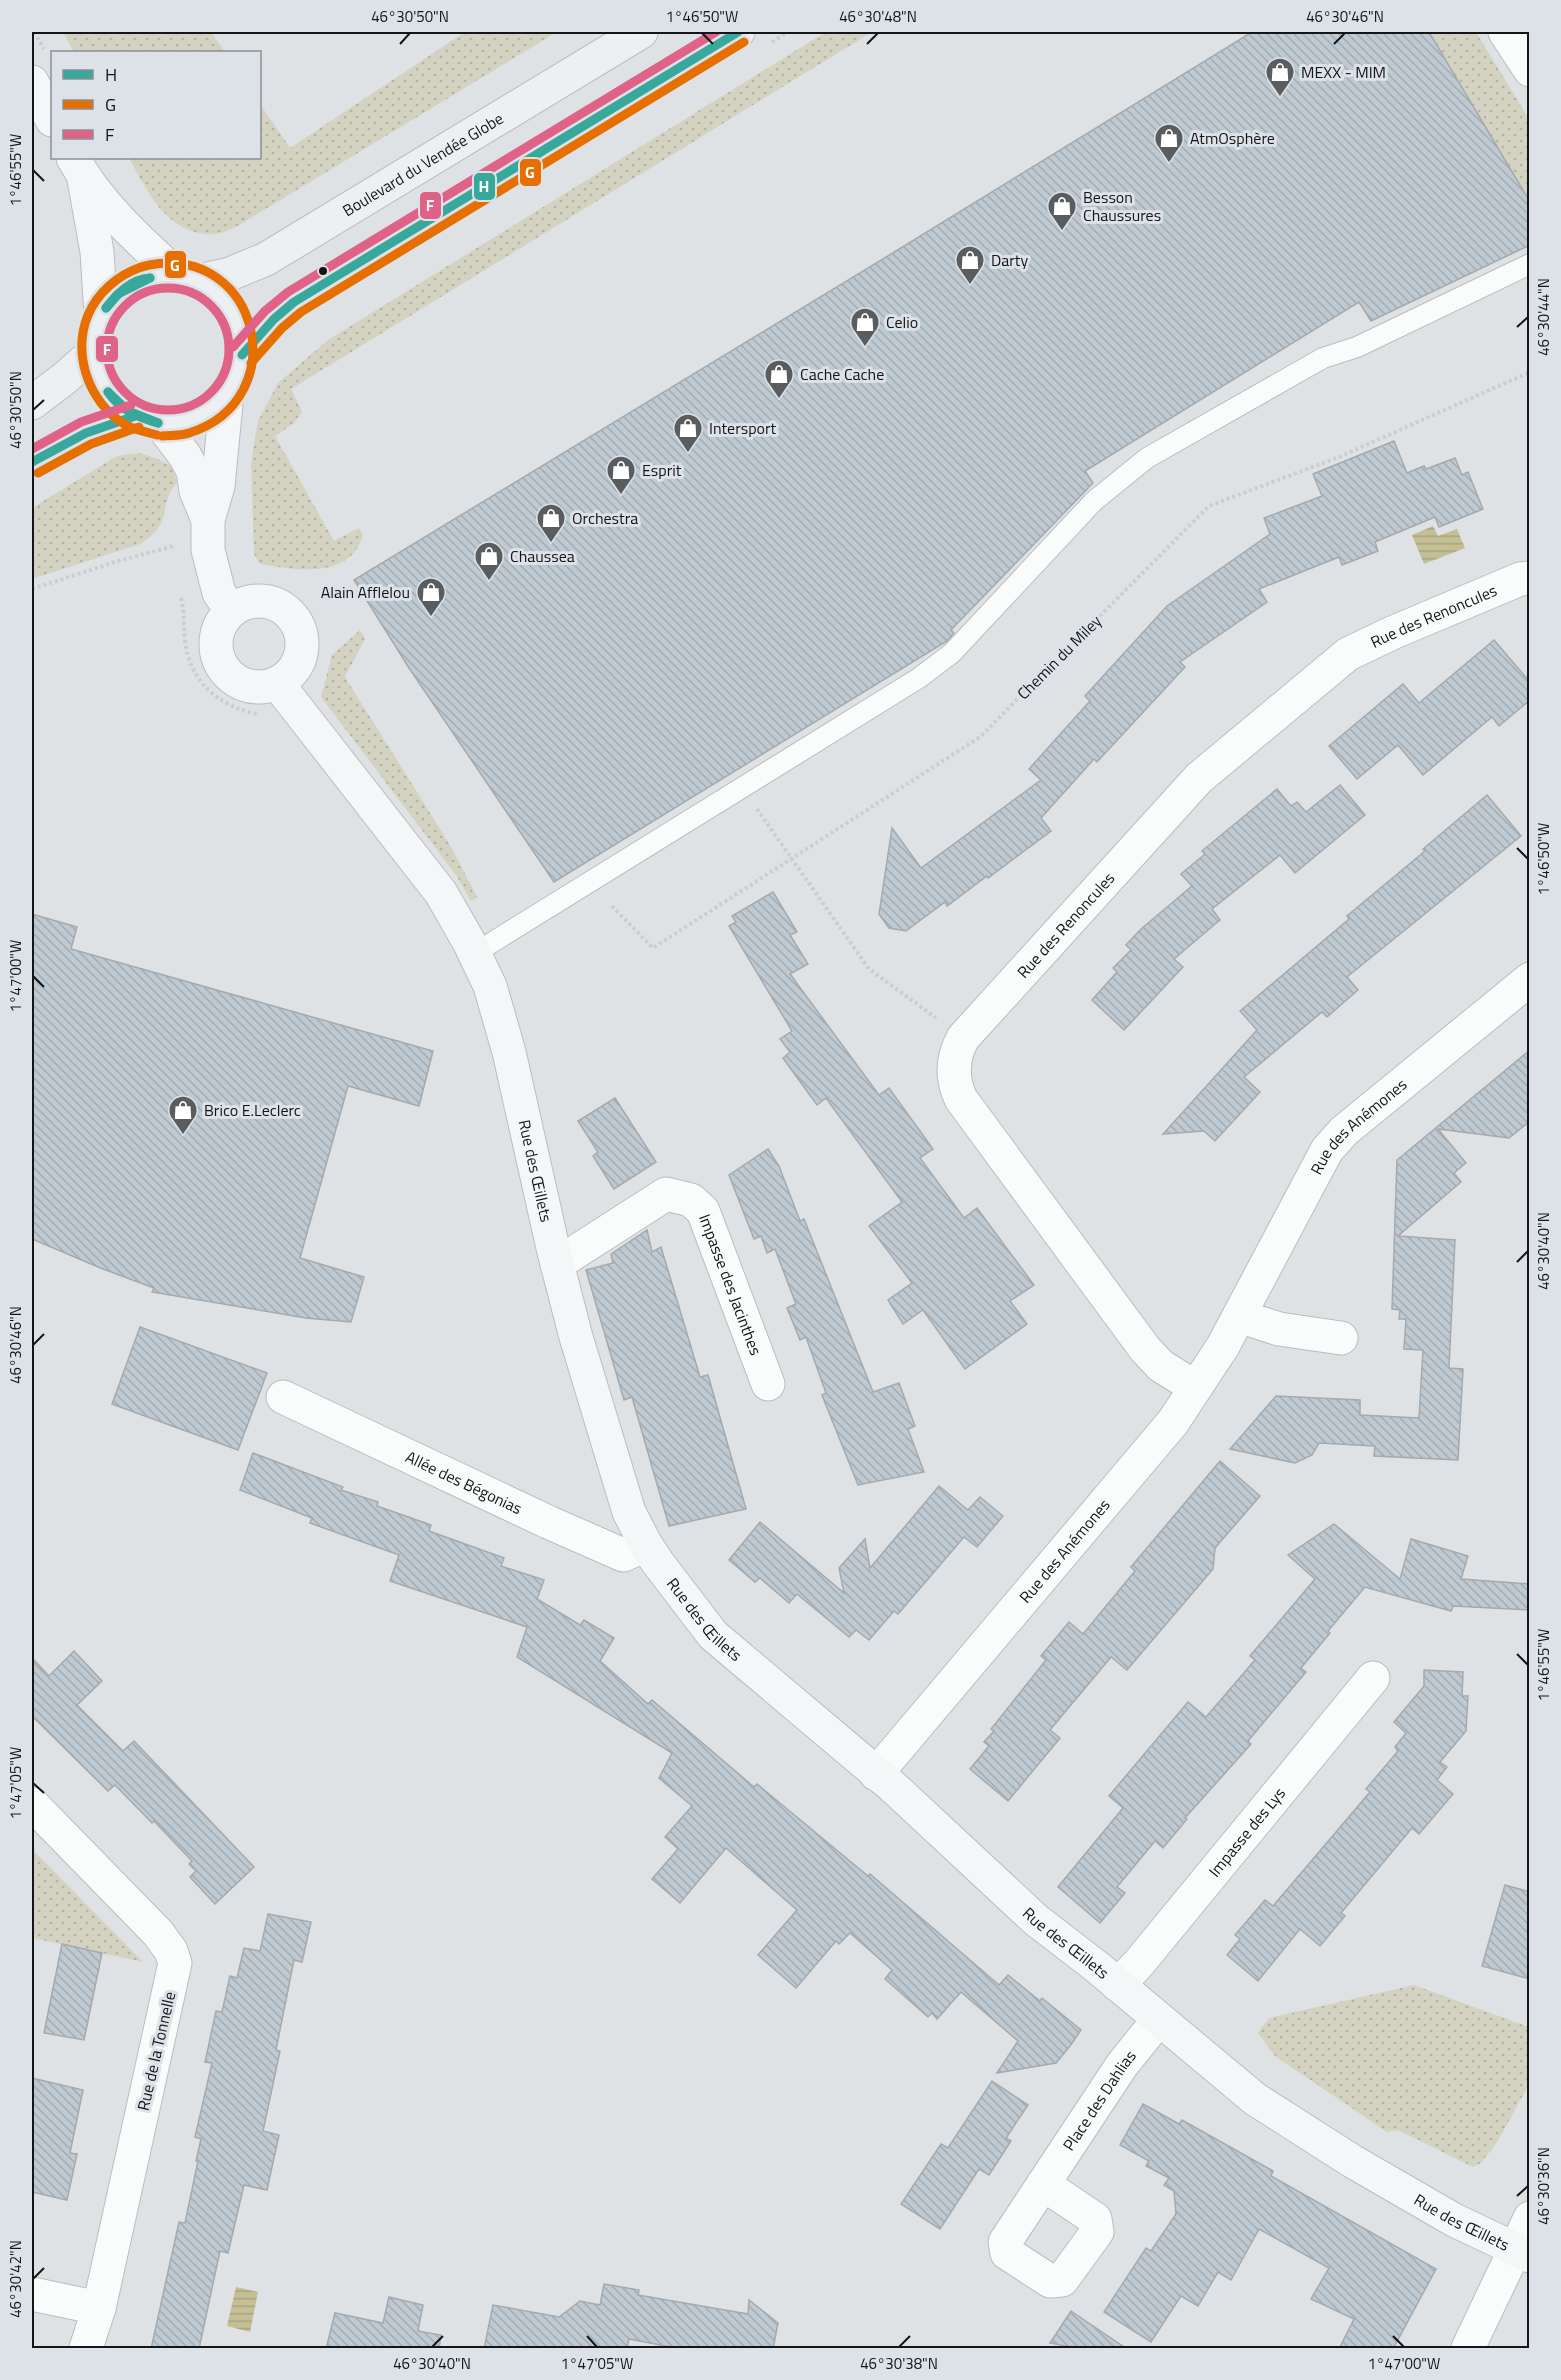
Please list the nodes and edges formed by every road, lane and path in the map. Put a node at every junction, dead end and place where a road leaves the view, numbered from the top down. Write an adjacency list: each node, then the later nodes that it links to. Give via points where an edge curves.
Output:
1 (641, 32): 9 (main road, Boulevard du Vendée Globe, via 266,259 230,274)
2 (738, 32): 12 (main road, via 294,302)
3 (1505, 32): 4 (street)
4 (1530, 70)
5 (32, 82): 6 (street)
6 (51, 118)
7 (78, 167): 9 (street, via 134,236); 10 (street, via 97,252)
8 (1530, 264): 26 (lane, via 1357,347 1323,358 1147,458 1094,501 952,653 919,678)
9 (187, 278): 10 (main road, via 154,276 133,284 114,297); 12 (main road, via 218,294 232,311 240,332)
10 (101, 315): 11 (main road)
11 (93, 353): 15 (main road); 16 (main road, via 105,391 118,405)
12 (242, 355): 14 (main road, via 237,376)
13 (1530, 372): 27 (path, Chemin du Miley, via 1339,457 1209,506 980,737)
14 (227, 393): 16 (main road, via 214,408 198,417 179,423); 18 (street, via 218,486)
15 (32, 403)
16 (148, 420): 17 (main road, via 86,433); 18 (street, via 189,463)
17 (32, 462)
18 (208, 520): 23 (street, via 208,550 219,593)
19 (179, 545): 21 (path)
20 (1530, 578): 31 (street, Rue des Renoncules, via 1348,654 1199,778)
21 (32, 589)
22 (181, 594): 25 (path, via 192,668 207,691 241,711)
23 (231, 610): 24 (street, via 218,629 216,652 220,664 239,682 264,687); 24 (street, via 258,600 273,602 296,619 302,648 298,663 290,675)
24 (277, 683): 29 (street, Rue des Œillets, via 441,893)
25 (262, 715)
26 (742, 787): 27 (path); 29 (lane)
27 (790, 860): 28 (path, Chemin du Miley, via 653,948); 31 (path, via 869,969)
28 (612, 906)
29 (473, 951): 32 (street, Rue des Œillets, via 490,986 509,1052)
30 (1530, 979): 33 (street, Rue des Anémones, via 1344,1131 1327,1150)
31 (963, 1038): 36 (street, Rue des Renoncules, via 953,1067 954,1084 961,1099 1145,1349 1161,1366)
32 (557, 1264): 35 (street, Impasse des Jacinthes, via 666,1194 691,1200 703,1211); 38 (street, Rue des Œillets, via 620,1484)
33 (1239, 1316): 34 (street, via 1279,1329); 36 (street, Rue des Anémones)
34 (1341, 1338)
35 (768, 1384)
36 (1195, 1387): 40 (street, Rue des Anémones, via 1173,1422)
37 (283, 1396): 38 (street, Allée des Bégonias, via 623,1555)
38 (646, 1545): 40 (street, Rue des Œillets, via 713,1635)
39 (1372, 1677): 42 (street, Impasse des Lys)
40 (876, 1774): 42 (street, Rue des Œillets, via 1036,1920)
41 (32, 1804): 48 (street, Rue de la Tonnelle, via 158,1933 175,1963)
42 (1118, 1985): 43 (street, Rue des Œillets)
43 (1159, 2019): 44 (street, Place des Dahlias, via 1122,2065); 46 (street, Rue des Œillets, via 1255,2099 1454,2220)
44 (1043, 2184)
45 (1530, 2218): 46 (street)
46 (1522, 2252): 50 (street)
47 (32, 2294): 48 (street)
48 (99, 2308): 49 (street, Rue de la Tonnelle)
49 (86, 2349)
50 (1468, 2349)

